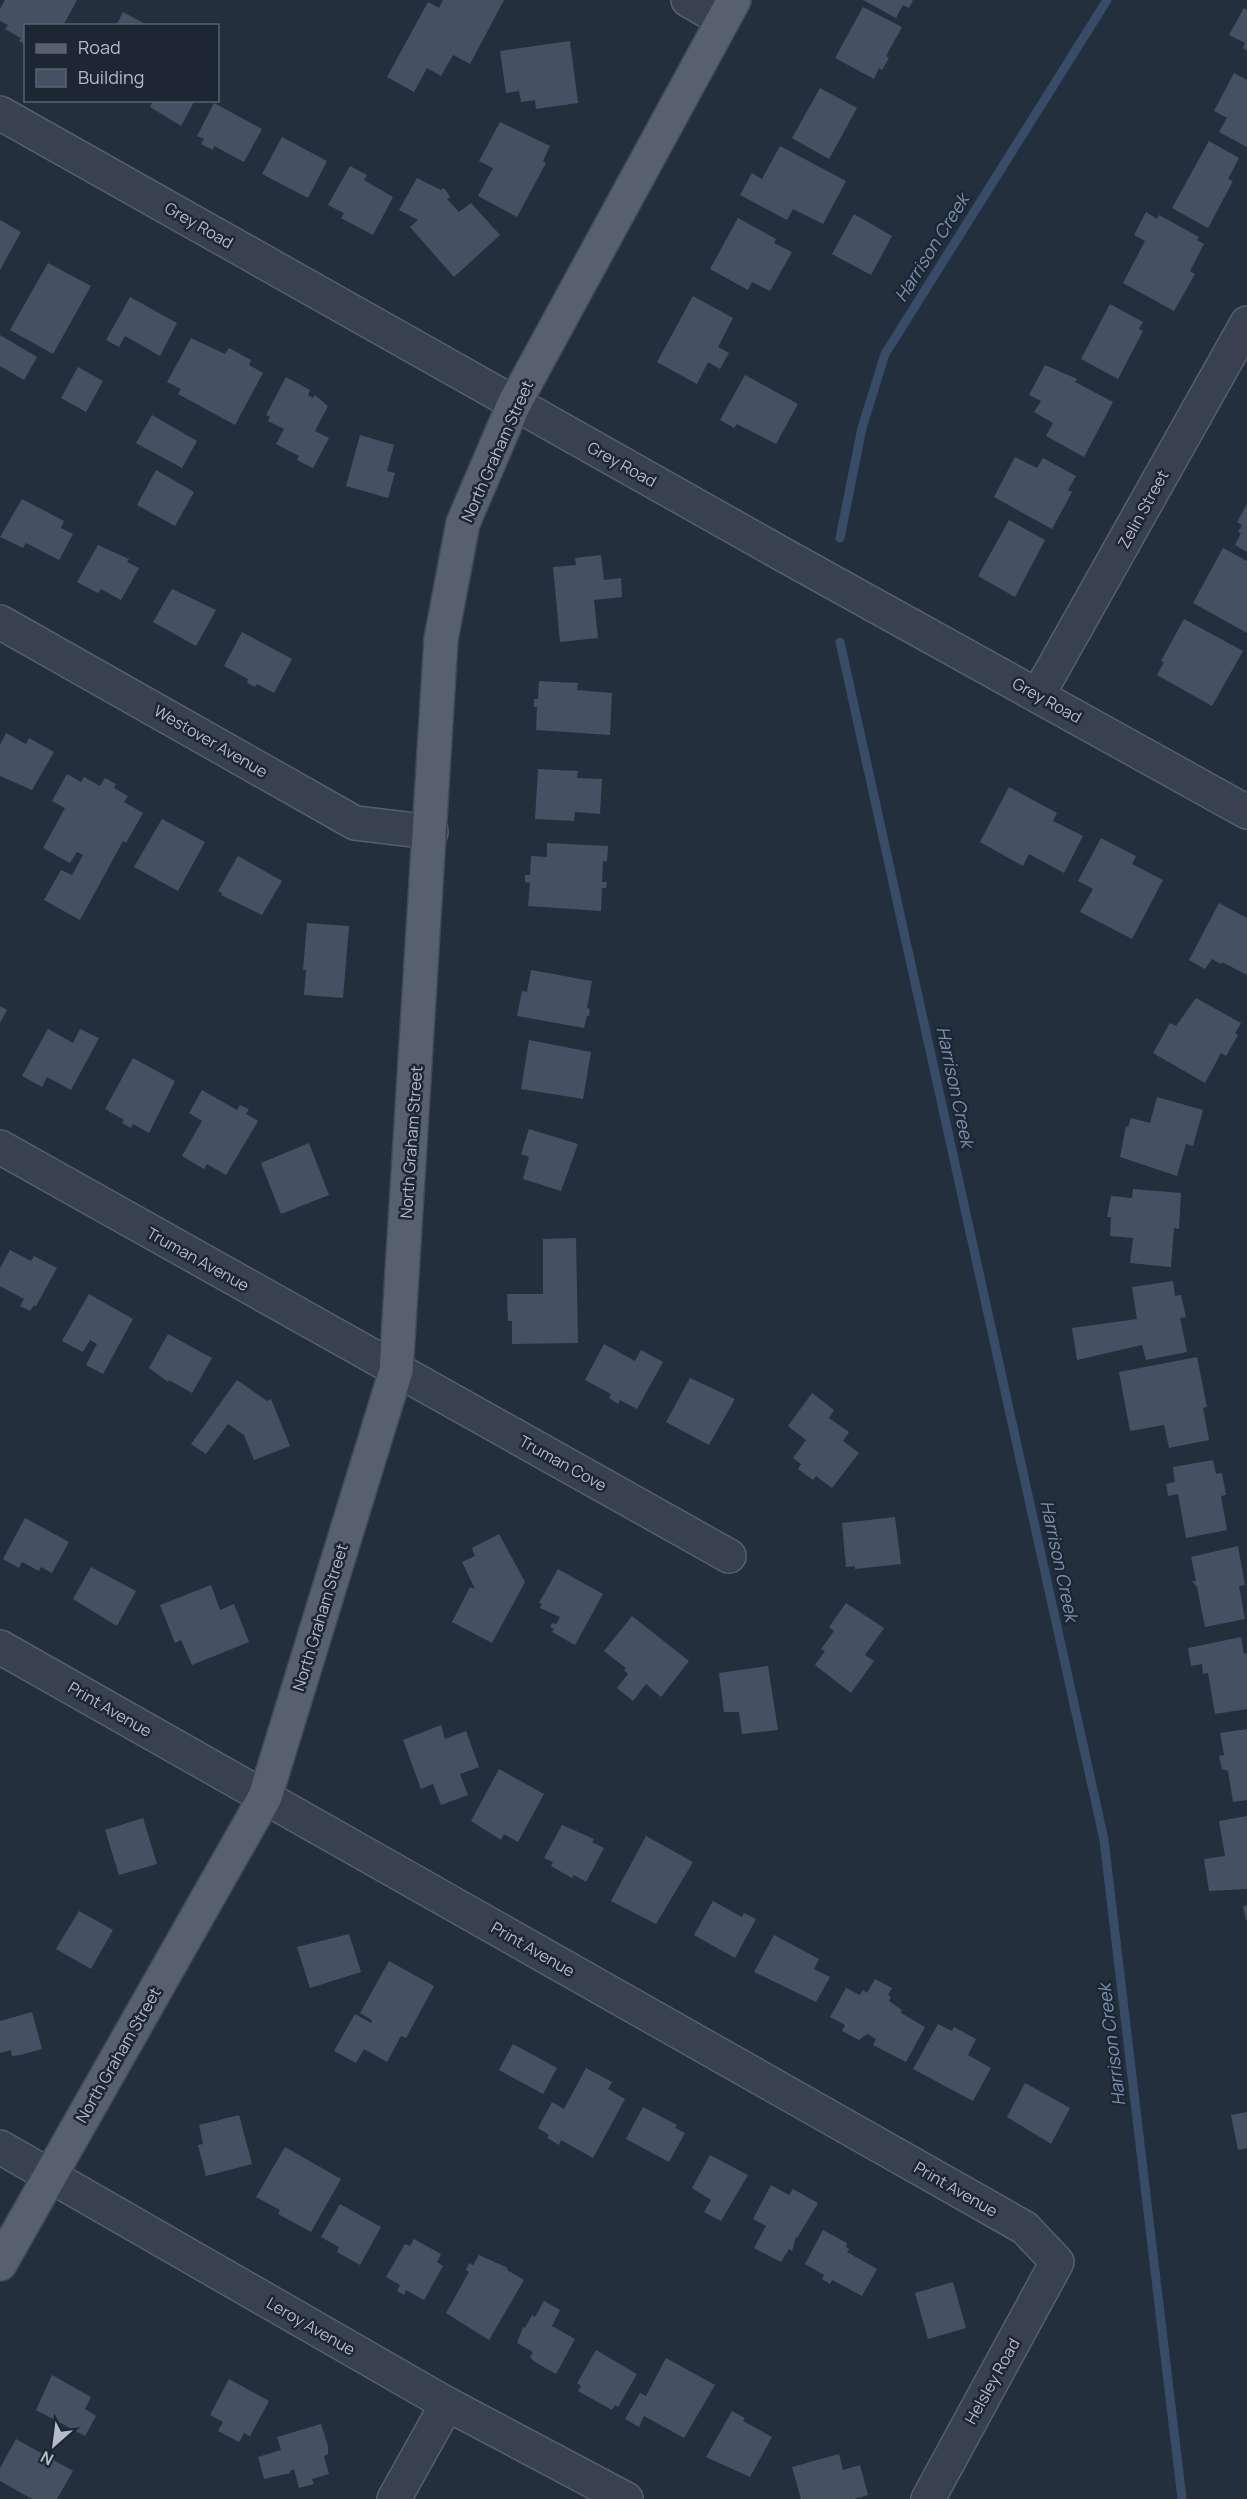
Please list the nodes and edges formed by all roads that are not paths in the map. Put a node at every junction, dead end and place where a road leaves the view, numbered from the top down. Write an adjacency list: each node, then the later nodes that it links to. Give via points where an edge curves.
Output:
1 (688, 0): 2 (street)
2 (728, 10): 5 (main road, North Graham Street)
3 (0, 113): 5 (street, Grey Road)
4 (1247, 322): 7 (street, Zelin Street)
5 (514, 404): 7 (street, Grey Road); 9 (main road, North Graham Street, via 463,523 441,639)
6 (0, 622): 9 (street, Westover Avenue, via 355,823)
7 (1038, 695): 8 (street, Grey Road)
8 (1247, 812)
9 (431, 832): 11 (main road, North Graham Street)
10 (0, 1147): 11 (street, Truman Avenue)
11 (396, 1371): 12 (street, Truman Cove); 14 (main road, North Graham Street)
12 (729, 1556)
13 (0, 1647): 14 (street, Print Avenue)
14 (265, 1797): 16 (main road, North Graham Street); 17 (street, Print Avenue, via 1025,2228)
15 (0, 2147): 16 (street, Leroy Avenue)
16 (50, 2175): 18 (main road, North Graham Street); 19 (street, Leroy Avenue)
17 (1057, 2262): 22 (street, Helsley Road)
18 (0, 2264)
19 (447, 2404): 20 (street); 21 (street, Leroy Avenue)
20 (394, 2499)
21 (626, 2499)
22 (928, 2499)

